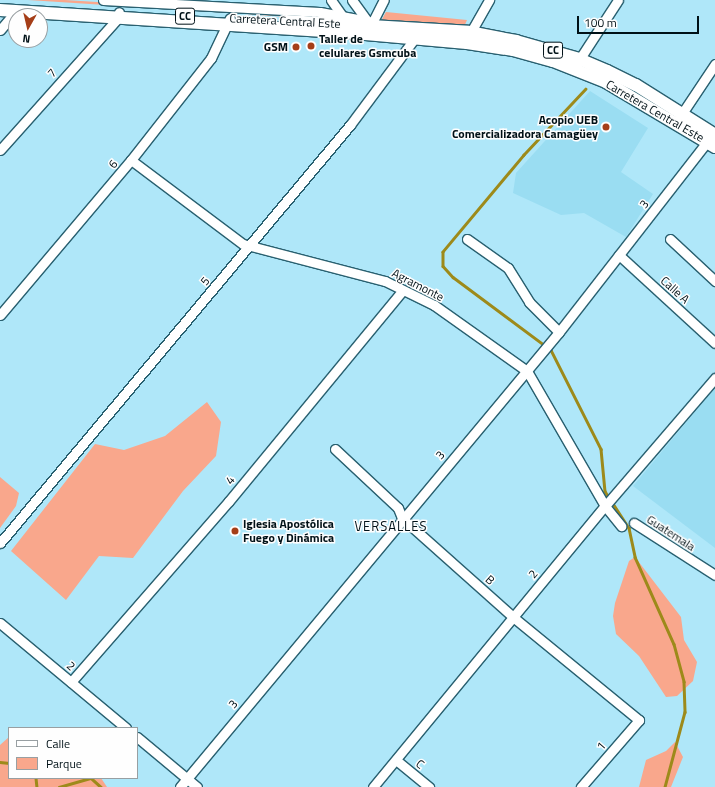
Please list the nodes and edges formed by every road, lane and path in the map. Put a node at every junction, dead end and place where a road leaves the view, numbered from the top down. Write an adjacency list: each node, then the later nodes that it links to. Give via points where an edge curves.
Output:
1 (103, 0): 9 (street)
2 (326, 0): 9 (street)
3 (330, 0): 12 (street)
4 (352, 0): 13 (street)
5 (384, 0): 13 (street)
6 (489, 0): 16 (street)
7 (618, 0): 17 (street)
8 (6, 6): 10 (main road, Carretera Central Este / CC); 14 (street)
9 (320, 12): 12 (street)
10 (118, 15): 11 (main road, Carretera Central Este / CC); 21 (street, 7)
11 (229, 22): 12 (main road, Carretera Central Este / CC); 22 (street, 6, via 210,58)
12 (347, 23): 13 (main road, Carretera Central Este / CC)
13 (371, 27): 15 (main road, Carretera Central Este / CC)
14 (0, 30)
15 (418, 33): 16 (main road, Carretera Central Este / CC); 25 (street, 5, via 350,125)
16 (468, 37): 17 (main road, Carretera Central Este / CC, via 516,40)
17 (577, 63): 19 (main road, Carretera Central Este / CC, via 636,85)
18 (715, 64): 19 (street)
19 (679, 118): 20 (main road, Carretera Central Este / CC)
20 (713, 139): 26 (street, 3)
21 (0, 150)
22 (131, 160): 25 (street, Agramonte, via 243,244); 29 (street, 6)
23 (467, 239): 30 (street, via 508,268 528,302)
24 (670, 239): 27 (street)
25 (250, 245): 28 (street, Agramonte, via 385,281); 39 (street, 5)
26 (619, 255): 30 (street, 3); 31 (street, Calle A)
27 (715, 281)
28 (403, 290): 32 (street, Agramonte, via 434,305); 43 (street, 4, via 229,501)
29 (0, 315)
30 (560, 332): 32 (street, 3)
31 (715, 343)
32 (527, 371): 35 (street, Agramonte); 36 (street, 3)
33 (715, 378): 35 (street, 2)
34 (335, 449): 36 (street, B, via 398,508)
35 (605, 506): 38 (street, Agramonte); 41 (street, 2)
36 (402, 518): 41 (street, B); 48 (street, 3)
37 (634, 523): 40 (street, Guatemala)
38 (621, 526)
39 (0, 542)
40 (715, 575)
41 (513, 617): 44 (street, B); 47 (street, 2)
42 (0, 623): 43 (street, 2)
43 (71, 682): 45 (street, 2)
44 (639, 720): 53 (street, 1)
45 (125, 727)
46 (138, 738): 48 (street)
47 (396, 760): 51 (street, 2); 52 (street, C)
48 (187, 778): 49 (street, 3); 50 (street)
49 (180, 787)
50 (197, 787)
51 (373, 787)
52 (429, 787)
53 (581, 787)

